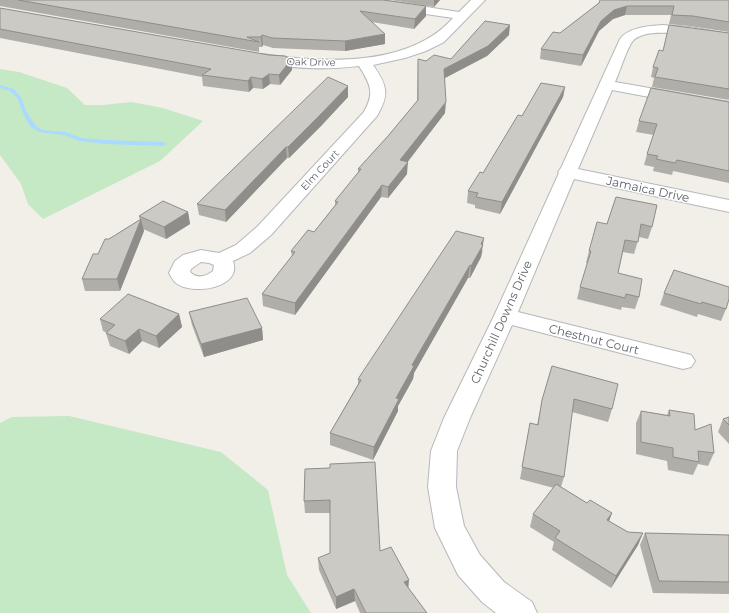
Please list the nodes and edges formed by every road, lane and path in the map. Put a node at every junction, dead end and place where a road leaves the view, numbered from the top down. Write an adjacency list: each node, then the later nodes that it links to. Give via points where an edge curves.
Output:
1 (357, 0): 3 (street)
2 (479, 0): 3 (street, Oak Drive)
3 (462, 16): 6 (street, Oak Drive, via 439,39 411,52)
4 (729, 38): 7 (street, Churchill Downs Drive, via 670,29 646,30 632,34 627,39)
5 (247, 56): 6 (street, Oak Drive, via 324,64)
6 (363, 61): 11 (street, Elm Court, via 376,82 379,94 377,104 369,116 264,231 243,249)
7 (606, 85): 8 (street); 9 (street, Churchill Downs Drive)
8 (729, 107)
9 (567, 172): 10 (street, Jamaica Drive); 12 (street, Churchill Downs Drive)
10 (729, 206)
11 (220, 260)
12 (505, 316): 13 (street, Chestnut Court); 14 (street, Churchill Downs Drive, via 444,451 442,487 450,528 469,565 493,592)
13 (683, 361)
14 (520, 613)

